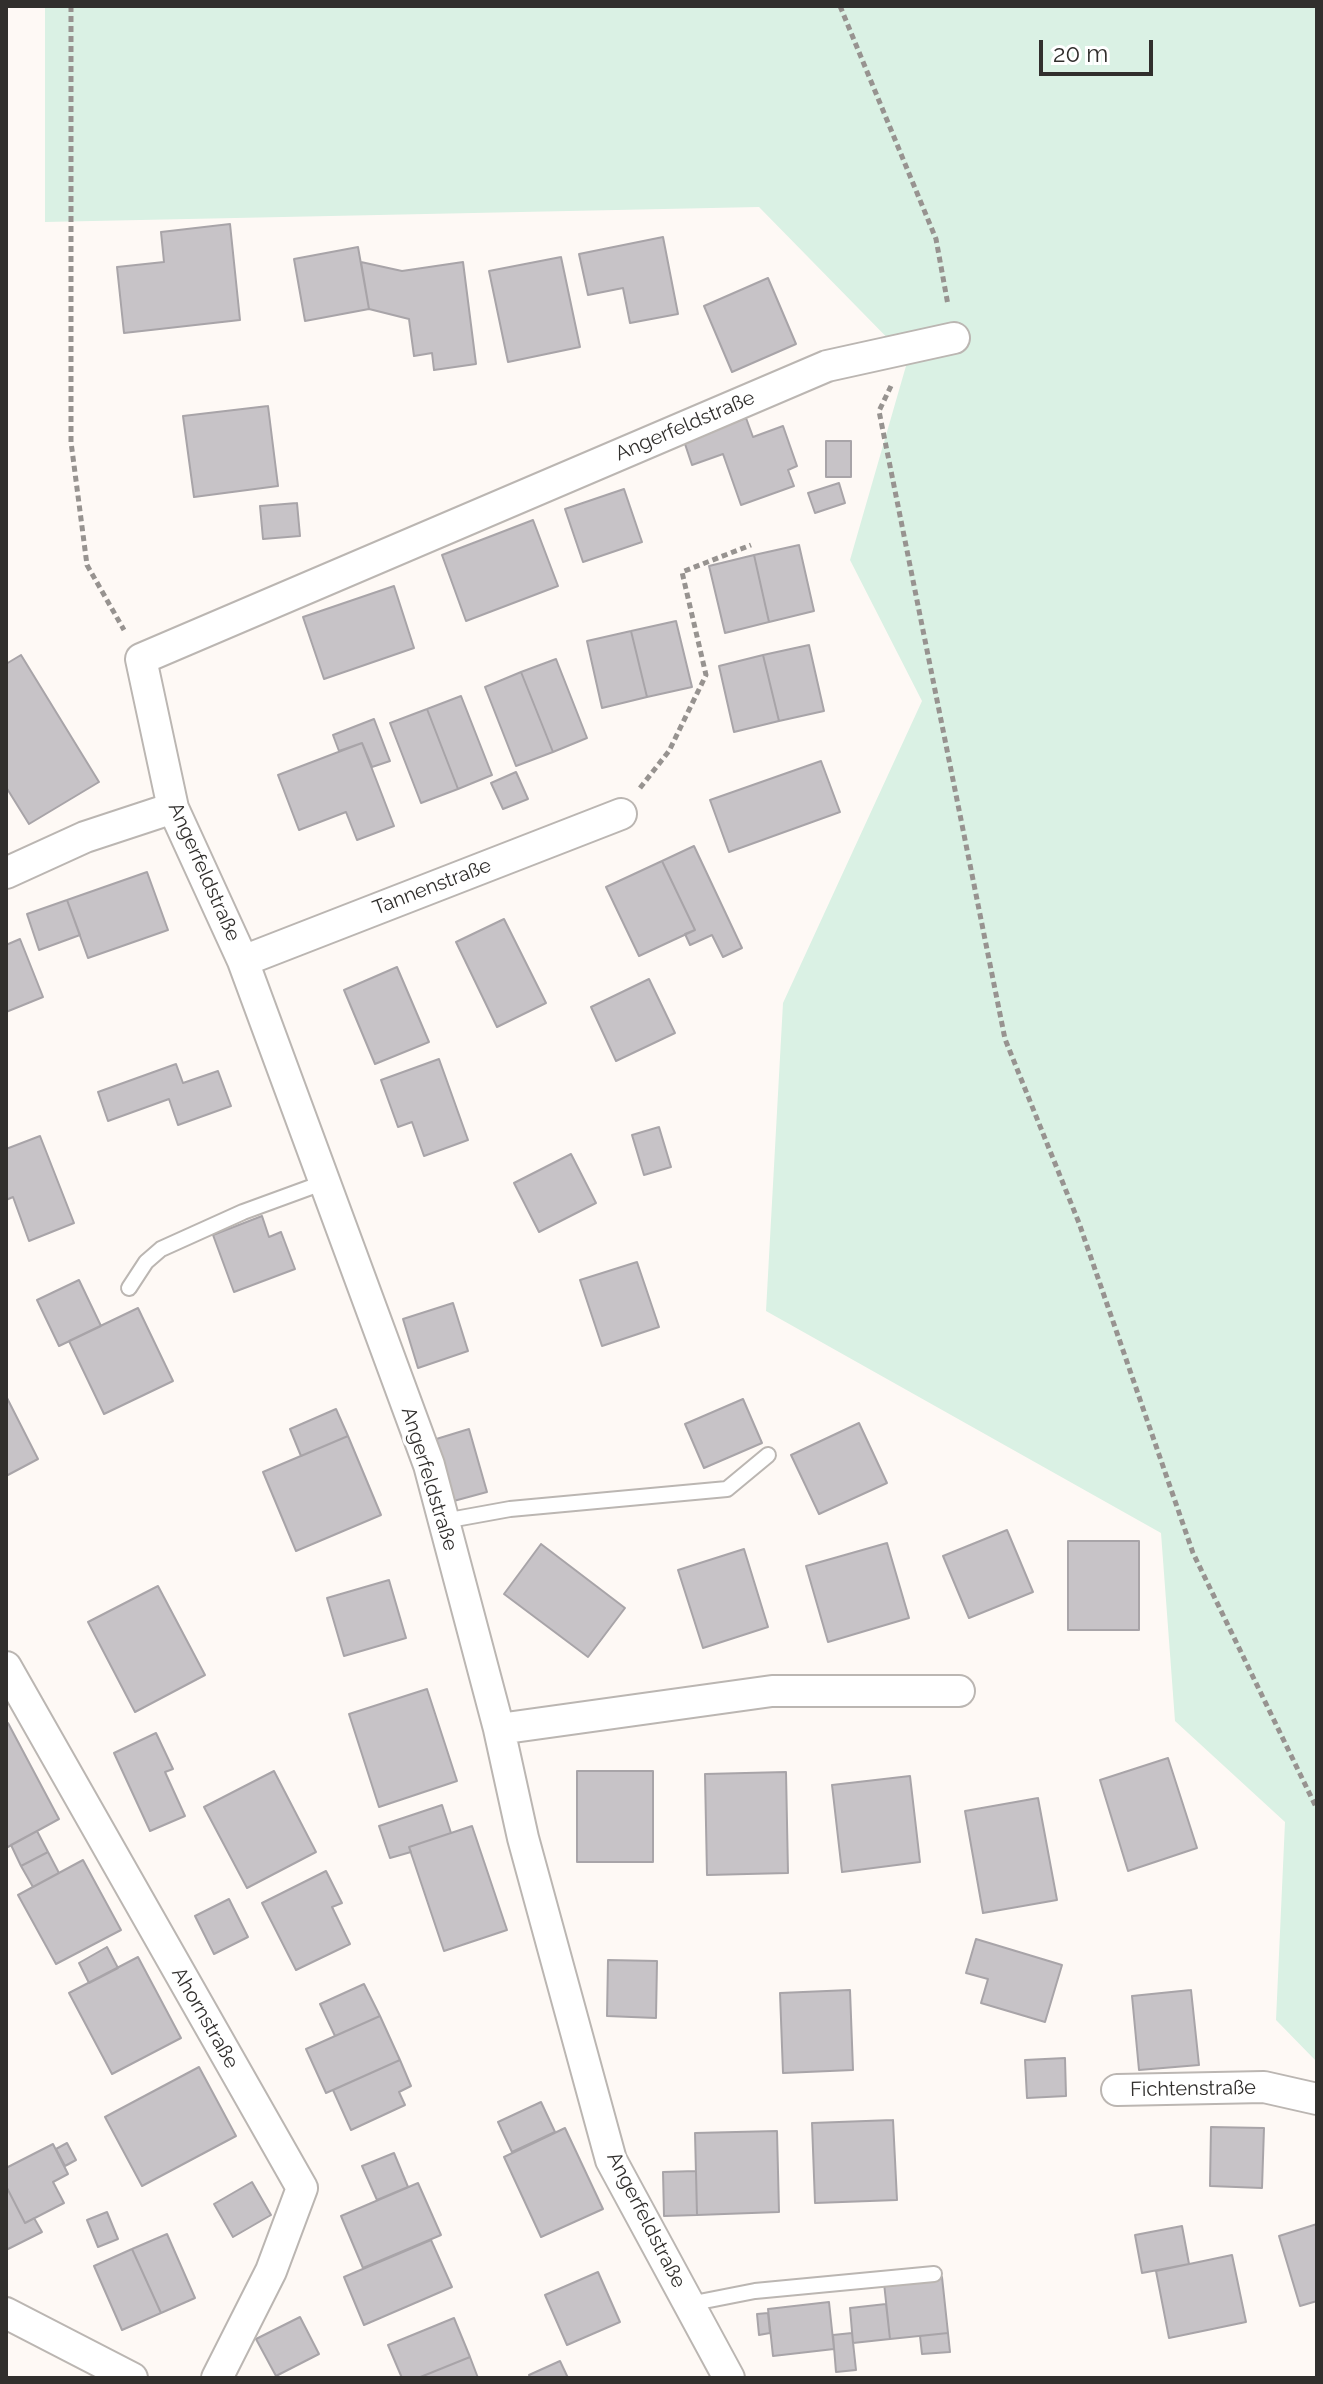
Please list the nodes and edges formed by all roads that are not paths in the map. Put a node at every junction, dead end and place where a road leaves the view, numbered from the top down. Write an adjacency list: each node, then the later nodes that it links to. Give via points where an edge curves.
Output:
1 (954, 338): 2 (street, Angerfeldstraße, via 827,366 141,659)
2 (173, 808): 4 (street, via 85,837); 5 (street, Angerfeldstraße)
3 (621, 814): 5 (street, Tannenstraße)
4 (6, 873)
5 (243, 961): 6 (street, Angerfeldstraße)
6 (325, 1182): 7 (lane, via 161,1249); 9 (street, Angerfeldstraße, via 429,1465)
7 (129, 1288)
8 (768, 1455): 9 (lane, via 727,1489 510,1509)
9 (444, 1521): 12 (street, Angerfeldstraße)
10 (6, 1667): 19 (street, Ahornstraße, via 302,2188 271,2271)
11 (959, 1691): 12 (street, via 772,1691)
12 (499, 1729): 16 (street, Angerfeldstraße, via 523,1838 611,2160)
13 (1117, 2090): 14 (street, Fichtenstraße, via 1264,2087)
14 (1317, 2099)
15 (934, 2274): 16 (lane, via 755,2291)
16 (689, 2304): 20 (street, Angerfeldstraße)
17 (6, 2313): 18 (street)
18 (132, 2378)
19 (217, 2378)
20 (729, 2378)

